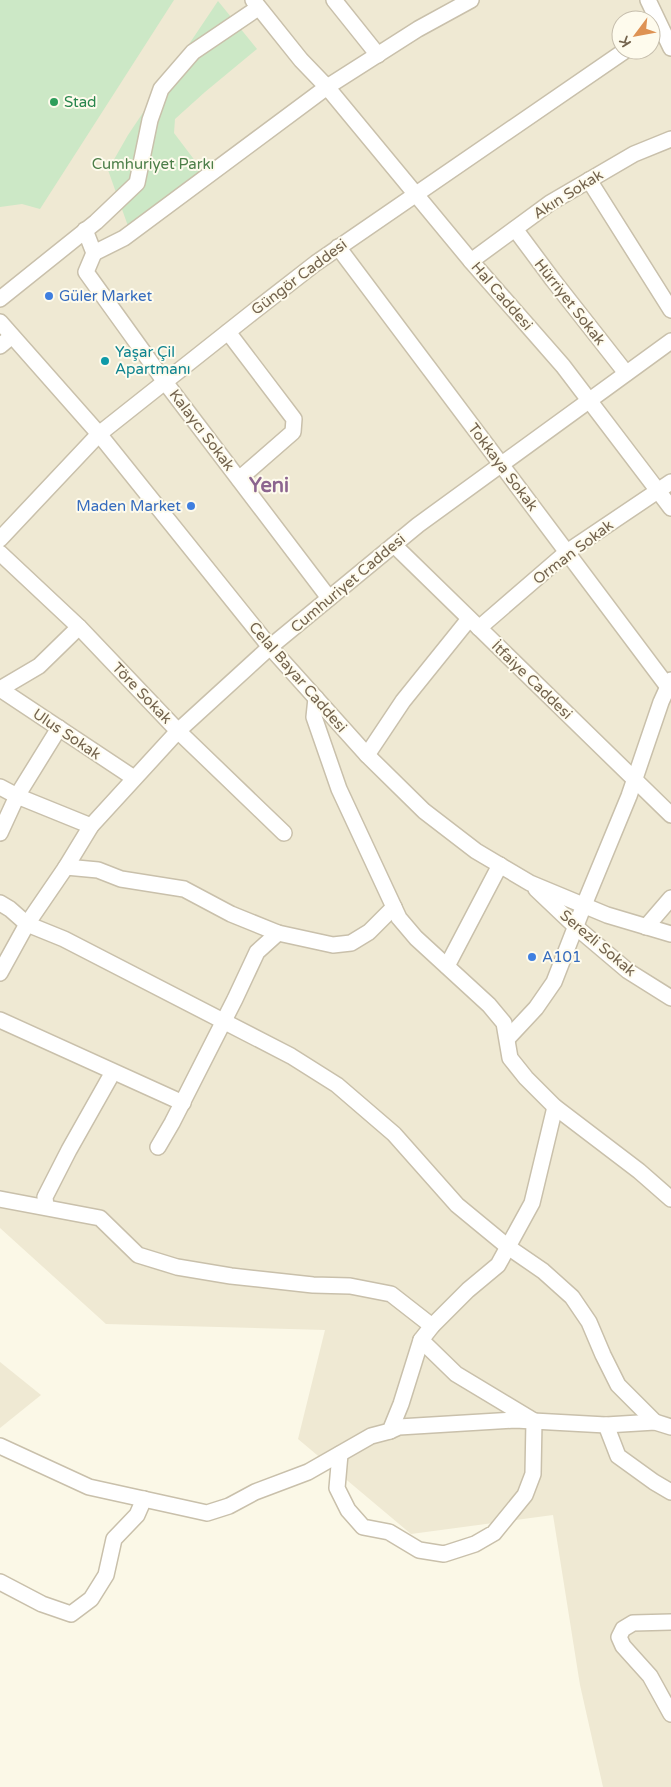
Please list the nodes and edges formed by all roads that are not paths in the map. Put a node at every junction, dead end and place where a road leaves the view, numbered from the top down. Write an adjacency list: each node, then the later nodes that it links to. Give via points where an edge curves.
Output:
1 (334, 0): 6 (street)
2 (471, 0): 6 (street)
3 (256, 4): 8 (street, Hal Caddesi); 13 (street, via 193,52 161,89 150,120 138,183)
4 (661, 27): 5 (street)
5 (671, 48)
6 (378, 55): 8 (street)
7 (611, 60): 11 (street, Güngör Caddesi)
8 (327, 87): 11 (street, Hal Caddesi); 15 (street, via 124,238)
9 (671, 139): 10 (street, Akın Sokak, via 634,154)
10 (589, 180): 12 (street, Akın Sokak); 18 (street)
11 (416, 193): 14 (street, Güngör Caddesi); 16 (street, Hal Caddesi)
12 (515, 229): 16 (street, Akın Sokak); 24 (street, Hürriyet Sokak)
13 (85, 230): 15 (street); 17 (street)
14 (338, 247): 20 (street, Güngör Caddesi); 28 (street, Tokkaya Sokak)
15 (94, 253): 25 (street, Kalaycı Sokak, via 86,272)
16 (471, 261): 26 (street, Hal Caddesi, via 563,366)
17 (0, 299)
18 (671, 310)
19 (0, 322): 21 (street, Celal Bayar Caddesi)
20 (228, 332): 25 (street, Güngör Caddesi); 29 (street, via 294,419 293,432)
21 (12, 336): 23 (street); 27 (street, Celal Bayar Caddesi)
22 (671, 341): 24 (street, Cumhuriyet Caddesi)
23 (0, 346)
24 (626, 374): 26 (street, Cumhuriyet Caddesi)
25 (165, 382): 27 (street, Güngör Caddesi); 29 (street, Kalaycı Sokak)
26 (588, 400): 28 (street, Cumhuriyet Caddesi); 31 (street, Hal Caddesi)
27 (99, 434): 33 (street, Güngör Caddesi); 40 (street, Celal Bayar Caddesi)
28 (501, 464): 34 (street, Cumhuriyet Caddesi); 35 (street, Tokkaya Sokak)
29 (239, 479): 37 (street, Kalaycı Sokak)
30 (671, 482): 31 (street, Orman Sokak)
31 (657, 490): 32 (street, Hal Caddesi); 35 (street, Orman Sokak)
32 (671, 508)
33 (0, 539)
34 (394, 545): 37 (street, Cumhuriyet Caddesi); 38 (street, İtfaiye Caddesi)
35 (567, 552): 38 (street, Orman Sokak); 41 (street, Tokkaya Sokak)
36 (0, 554): 39 (street, Töre Sokak)
37 (330, 598): 40 (street, Cumhuriyet Caddesi)
38 (474, 623): 46 (street, Orman Sokak, via 403,701); 48 (street, İtfaiye Caddesi)
39 (79, 628): 42 (street, via 39,666); 45 (street, Töre Sokak)
40 (270, 648): 43 (street, Celal Bayar Caddesi); 45 (street, Cumhuriyet Caddesi)
41 (669, 684): 48 (street)
42 (0, 689): 44 (street, Ulus Sokak)
43 (316, 698): 46 (street, Celal Bayar Caddesi); 61 (street, via 314,717 336,781)
44 (59, 728): 47 (street, Ulus Sokak); 50 (street)
45 (178, 731): 47 (street, Cumhuriyet Caddesi); 54 (street, Töre Sokak)
46 (367, 755): 55 (street, Celal Bayar Caddesi, via 424,812)
47 (134, 778): 52 (street, Cumhuriyet Caddesi)
48 (634, 781): 51 (street, İtfaiye Caddesi); 60 (street)
49 (0, 787): 50 (street)
50 (17, 796): 52 (street); 53 (street)
51 (671, 815)
52 (91, 826): 56 (street, Cumhuriyet Caddesi)
53 (0, 833)
54 (284, 833)
55 (500, 865): 57 (street, Celal Bayar Caddesi); 67 (street)
56 (66, 868): 62 (street, Cumhuriyet Caddesi); 65 (street, via 98,870 121,878 184,889 231,914)
57 (530, 883): 60 (street, Celal Bayar Caddesi); 63 (street, Serezli Sokak)
58 (671, 898): 64 (street)
59 (0, 903): 62 (street)
60 (584, 906): 63 (street); 64 (street, Celal Bayar Caddesi)
61 (394, 907): 65 (street, via 351,943 333,945); 67 (street, via 416,938)
62 (27, 924): 68 (street, Cumhuriyet Caddesi); 71 (street, via 64,939)
63 (576, 926): 69 (street, Serezli Sokak, via 628,971); 72 (street, via 554,982 536,1008)
64 (646, 927): 66 (street, Celal Bayar Caddesi)
65 (278, 933): 71 (street, via 257,952)
66 (671, 934)
67 (447, 966): 72 (street, via 489,1005 504,1023)
68 (0, 973)
69 (671, 998)
70 (0, 1020): 73 (street)
71 (224, 1022): 74 (street); 80 (street, via 337,1085 394,1134 457,1205)
72 (508, 1038): 75 (street, via 510,1058)
73 (113, 1072): 74 (street); 79 (street, via 45,1197)
74 (183, 1103): 76 (street)
75 (556, 1107): 78 (street); 80 (street, via 532,1203)
76 (158, 1147)
77 (0, 1199): 79 (street)
78 (671, 1199)
79 (46, 1207): 81 (street, via 100,1218 138,1255 177,1267 231,1276 350,1286 391,1294)
80 (508, 1247): 81 (street, via 498,1265); 84 (street, via 543,1271 572,1298 589,1322 618,1385)
81 (432, 1326): 82 (street)
82 (421, 1340): 83 (street, via 456,1374); 87 (street)
83 (534, 1421): 85 (street); 87 (street, via 461,1423); 89 (street, via 533,1474 525,1495 494,1534 444,1554 420,1550 389,1532 363,1527 348,1510 337,1488)
84 (655, 1422): 85 (street); 86 (street)
85 (606, 1425): 90 (street, via 618,1456)
86 (671, 1427)
87 (390, 1431): 89 (street, via 371,1436)
88 (0, 1446): 91 (street, via 89,1487)
89 (340, 1454): 91 (street, via 308,1472 207,1513)
90 (671, 1492)
91 (144, 1499): 92 (street, via 137,1515 114,1539 106,1575 91,1598 70,1614 42,1604)
92 (0, 1582)
93 (671, 1622): 94 (street, via 633,1624 623,1629 620,1637 623,1646 650,1676)
94 (671, 1714)

